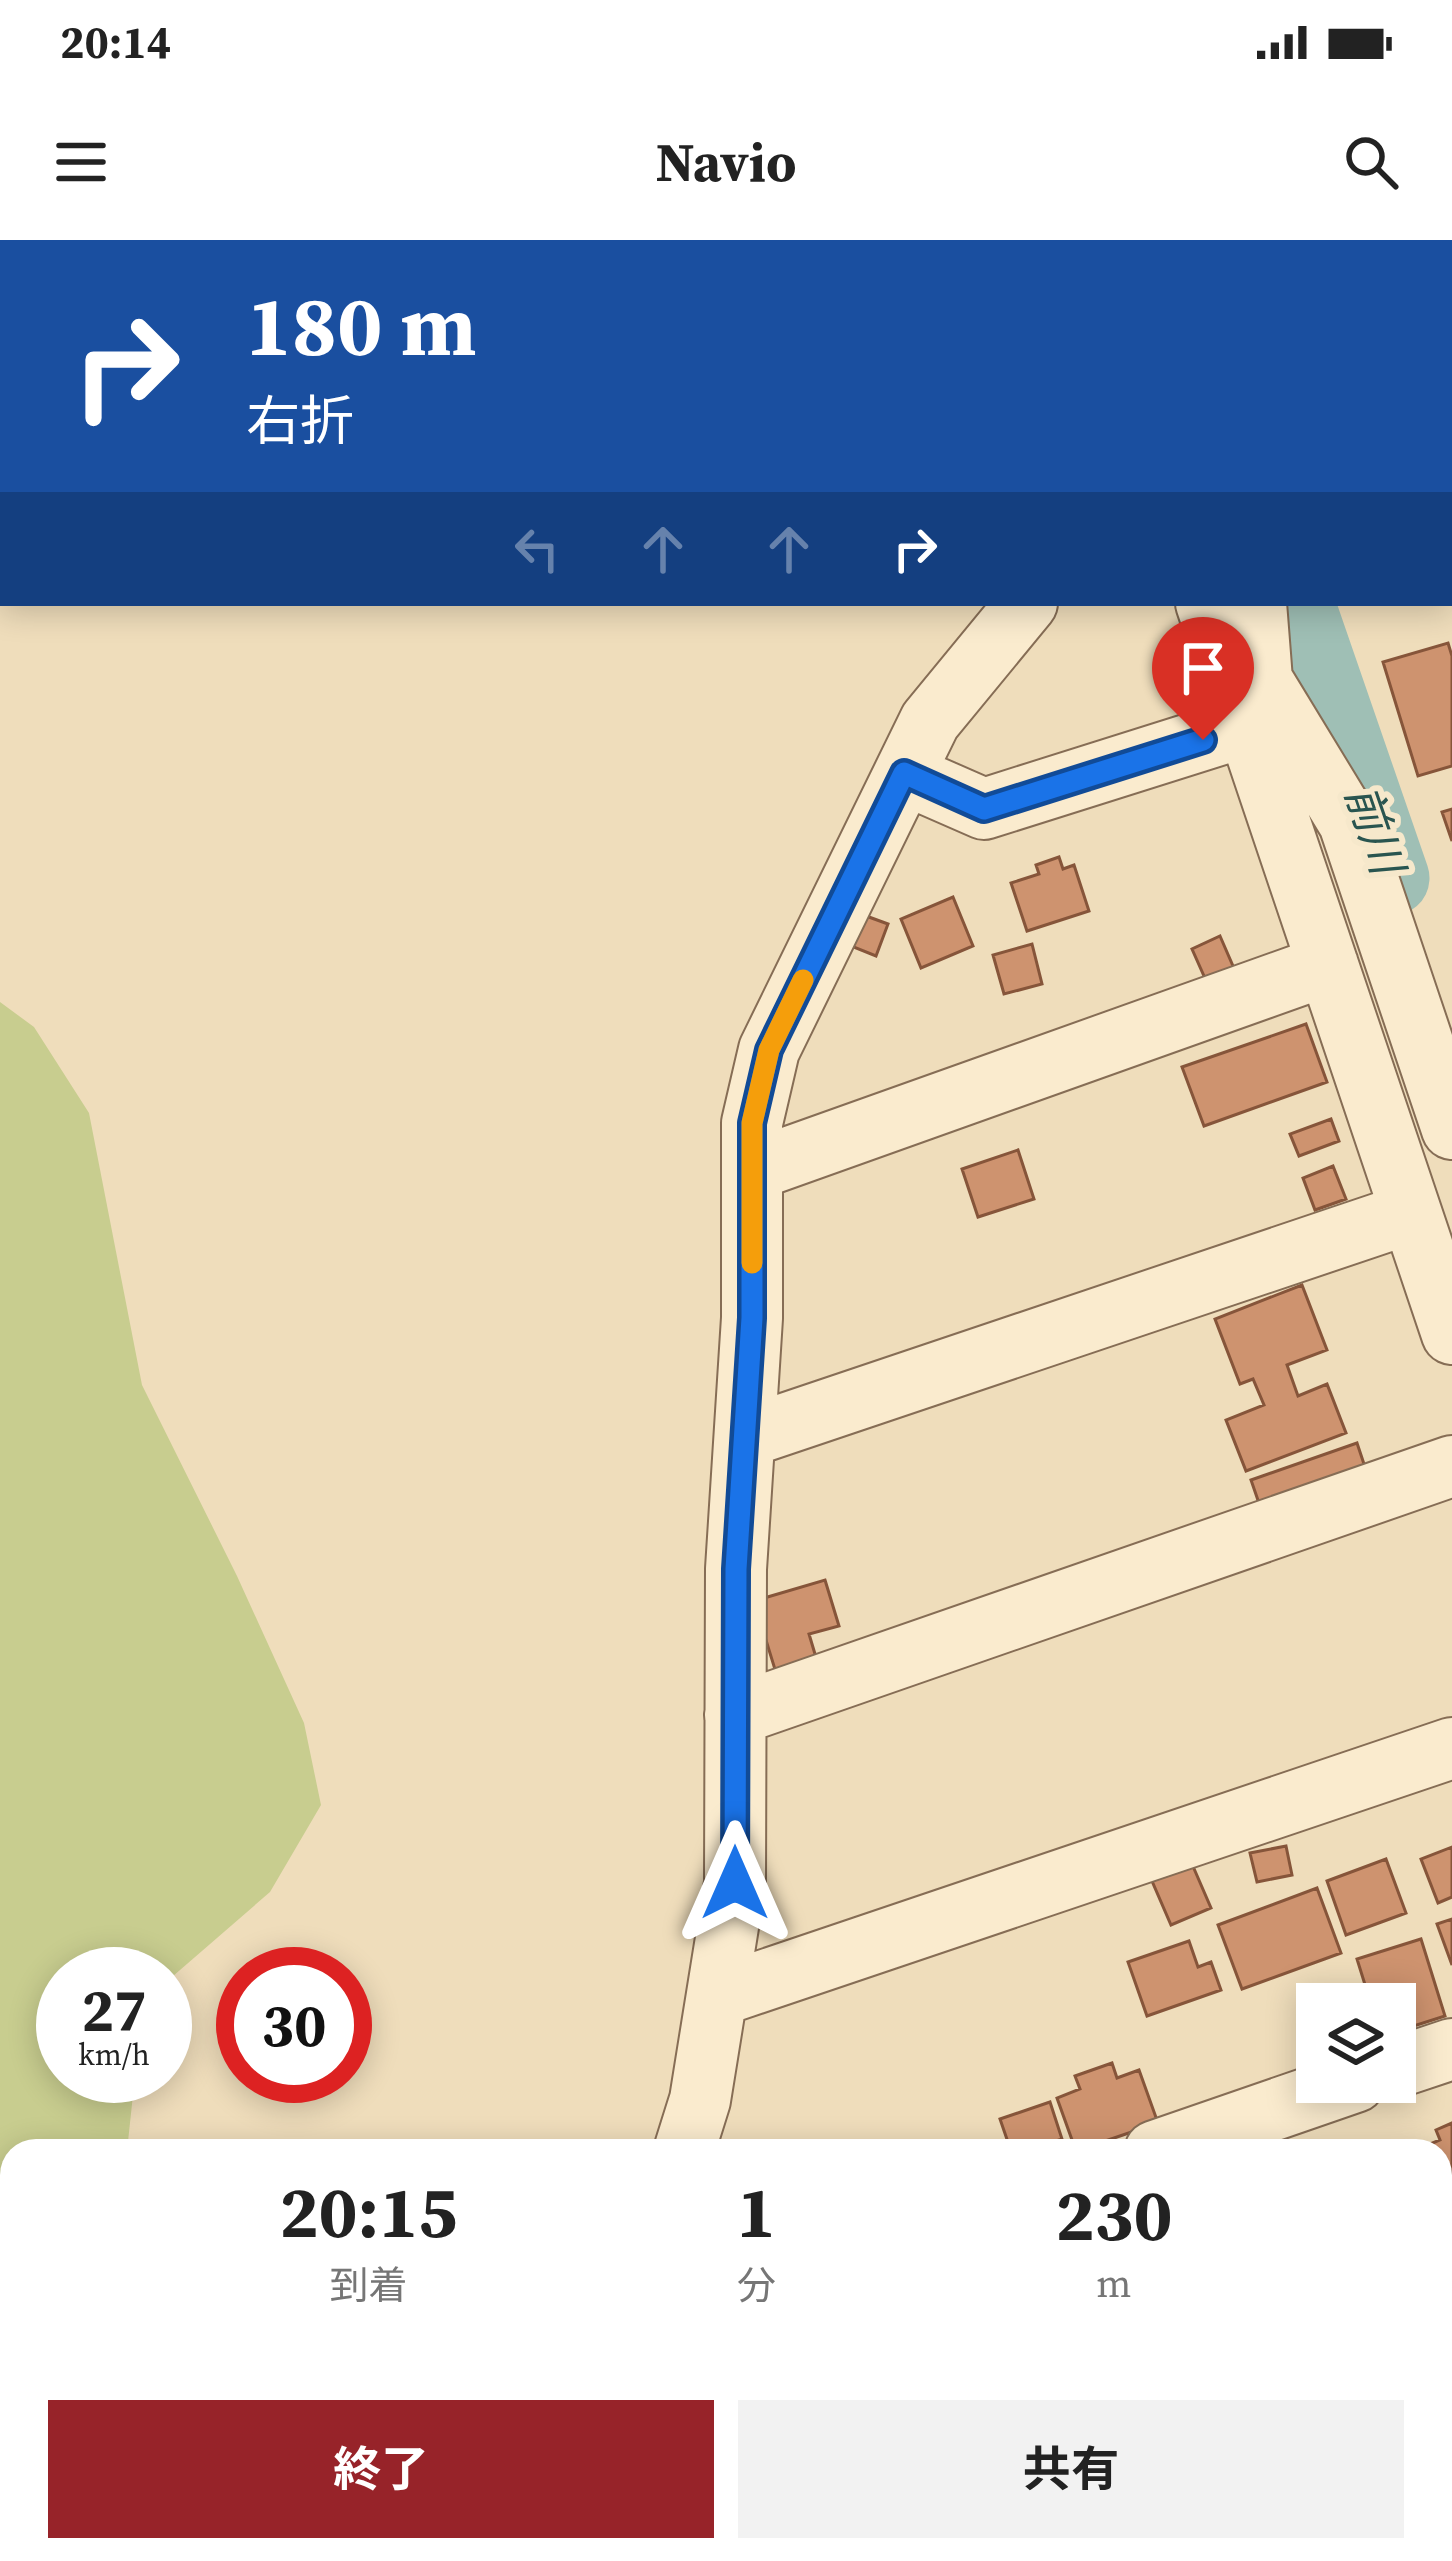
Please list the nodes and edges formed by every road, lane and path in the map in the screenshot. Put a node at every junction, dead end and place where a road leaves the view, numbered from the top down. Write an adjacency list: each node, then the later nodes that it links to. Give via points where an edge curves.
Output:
1 (1025, 606): 5 (street, via 930,721)
2 (1207, 606): 4 (street)
3 (1256, 606): 4 (street)
4 (1248, 696): 5 (street, via 984,809); 6 (street); 7 (street, via 1349,823)
5 (904, 773): 8 (street, via 769,1050 752,1123)
6 (1328, 965): 8 (street); 9 (street)
7 (1452, 1129)
8 (753, 1170): 11 (street)
9 (1412, 1214): 10 (street); 11 (street)
10 (1452, 1334)
11 (746, 1437): 13 (street)
12 (1452, 1466): 13 (street)
13 (736, 1715): 15 (street, via 735,1883)
14 (1452, 1748): 15 (street)
15 (718, 1996): 19 (street)
16 (1452, 2049): 17 (street)
17 (1416, 2061)
18 (1296, 2102): 20 (street)
19 (688, 2139)
20 (1190, 2139)

